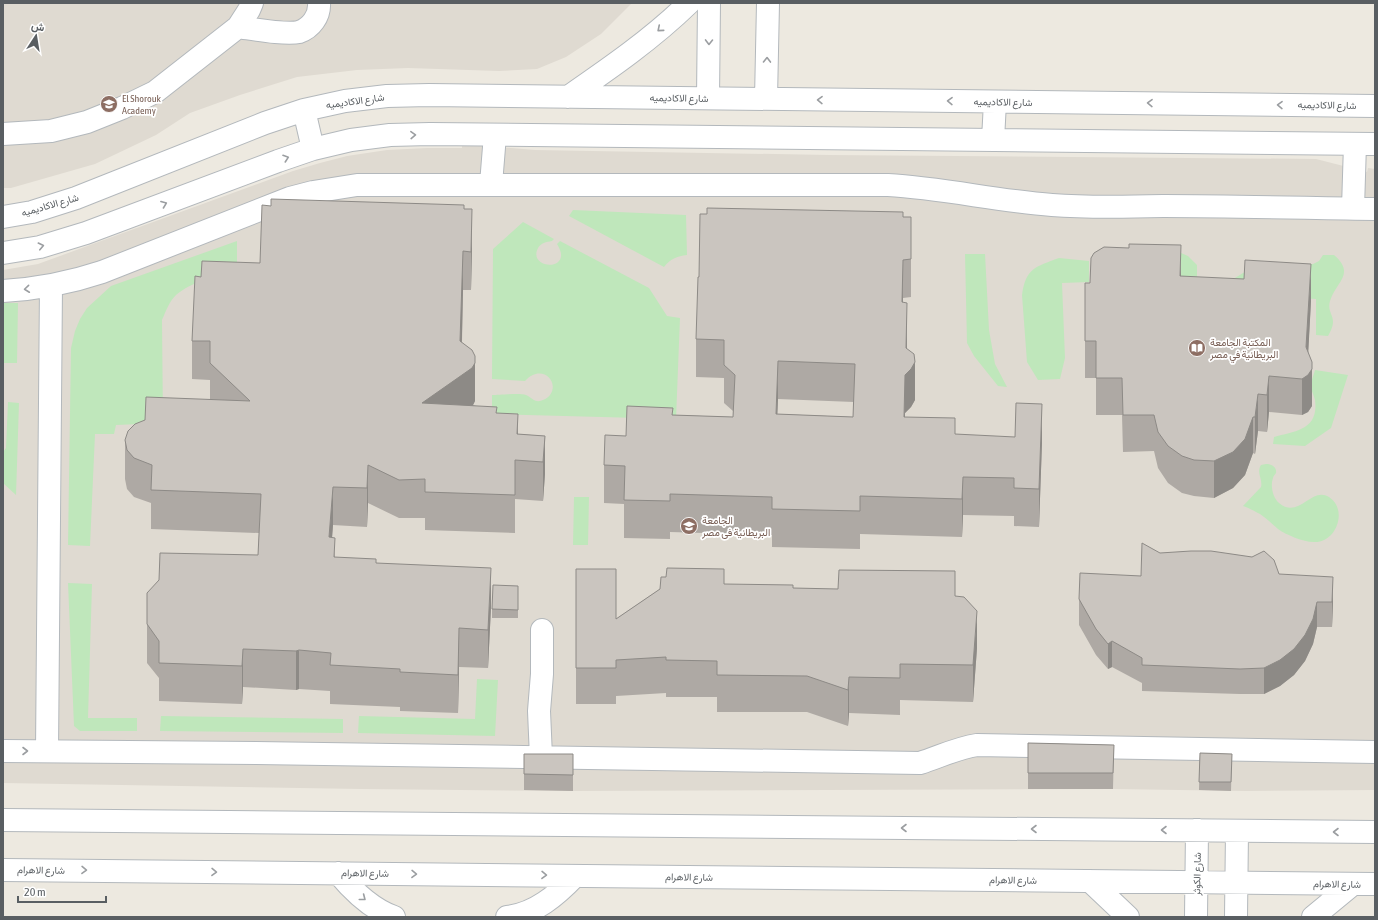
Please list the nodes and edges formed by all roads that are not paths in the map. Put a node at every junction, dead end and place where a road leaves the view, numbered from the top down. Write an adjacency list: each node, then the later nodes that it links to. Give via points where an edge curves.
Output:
1 (252, 3): 6 (street)
2 (319, 3): 6 (street, via 316,18 308,27 298,32)
3 (689, 3): 7 (street, one-way to 7, via 642,44)
4 (709, 3): 8 (street, one-way to 8)
5 (768, 3): 9 (street, one-way to 5)
6 (238, 27): 13 (street, via 155,92 122,108 87,122 51,131)
7 (568, 97): 8 (street, شارع الاكاديميه); 12 (street, شارع الاكاديميه, via 387,96 345,101)
8 (708, 98): 9 (street, شارع الاكاديميه)
9 (766, 99): 10 (street, شارع الاكاديميه, one-way to 9)
10 (995, 102): 11 (street, شارع الاكاديميه, one-way to 10); 15 (street)
11 (1375, 106)
12 (304, 110): 17 (street); 21 (street, شارع الاكاديميه, via 265,122 76,198 32,212)
13 (3, 134)
14 (495, 135): 15 (street); 17 (street, one-way to 14, via 351,140 390,135); 18 (street)
15 (993, 140): 16 (street)
16 (1365, 144): 19 (street)
17 (313, 149): 22 (street, one-way to 17, via 86,233)
18 (491, 184): 19 (street, via 888,185 1053,206); 23 (street, via 357,185 313,192 290,198 102,272)
19 (1353, 208): 20 (street)
20 (1375, 209)
21 (3, 217)
22 (3, 253)
23 (51, 286): 24 (street, one-way to 24); 27 (street)
24 (3, 291)
25 (542, 630): 29 (street)
26 (3, 751): 27 (street, one-way to 27)
27 (47, 751): 29 (street)
28 (1375, 752): 29 (street, via 977,746 957,749 920,763)
29 (541, 757)
30 (3, 820): 31 (street, one-way to 30)
31 (1197, 830): 32 (street); 38 (street, شارع الكوثر)
32 (1237, 831): 33 (street, one-way to 32); 39 (street)
33 (1375, 832)
34 (3, 870): 35 (street, شارع الاهرام, one-way to 35)
35 (338, 873): 36 (street, شارع الاهرام, one-way to 36); 42 (street, one-way to 42, via 360,897 382,913)
36 (575, 876): 37 (street, شارع الاهرام); 43 (street, via 546,902 522,914)
37 (1090, 881): 38 (street, شارع الاهرام); 44 (street)
38 (1196, 882): 39 (street, شارع الاهرام); 45 (street, شارع الكوثر)
39 (1236, 882): 40 (street, شارع الاهرام); 46 (street)
40 (1353, 884): 41 (street, شارع الاهرام); 47 (street)
41 (1375, 884)
42 (394, 917)
43 (507, 917)
44 (1128, 917)
45 (1196, 917)
46 (1236, 917)
47 (1312, 917)

